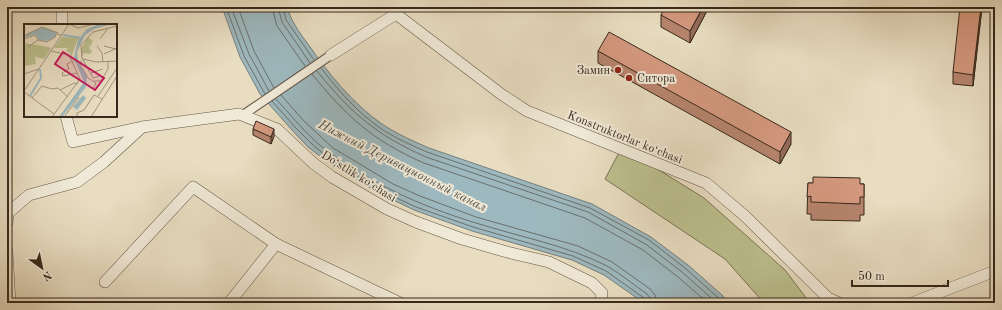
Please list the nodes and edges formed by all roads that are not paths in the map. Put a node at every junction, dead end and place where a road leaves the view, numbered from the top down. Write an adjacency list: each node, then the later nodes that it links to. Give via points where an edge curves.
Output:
1 (62, 7): 3 (street)
2 (394, 11): 4 (street); 17 (street, Konstruktorlar ko‘chasi, via 501,94 527,111 706,183 745,216 828,298)
3 (62, 24)
4 (330, 55): 5 (street)
5 (243, 116): 7 (street, Do‘stlik ko‘chasi, via 239,114); 16 (street, Do‘stlik ko‘chasi, via 277,129 332,177 387,209 462,238 549,262 592,283 602,293)
6 (66, 117): 7 (street, Do‘stlik ko‘chasi, via 73,142)
7 (142, 127): 8 (street, via 104,162 77,182 30,195 8,213)
8 (7, 223)
9 (276, 244): 12 (street, via 193,187); 13 (street); 15 (street)
10 (7, 251): 14 (street)
11 (995, 271): 18 (street)
12 (105, 282)
13 (233, 301)
14 (10, 303)
15 (400, 303)
16 (602, 303)
17 (839, 303)
18 (912, 303)

